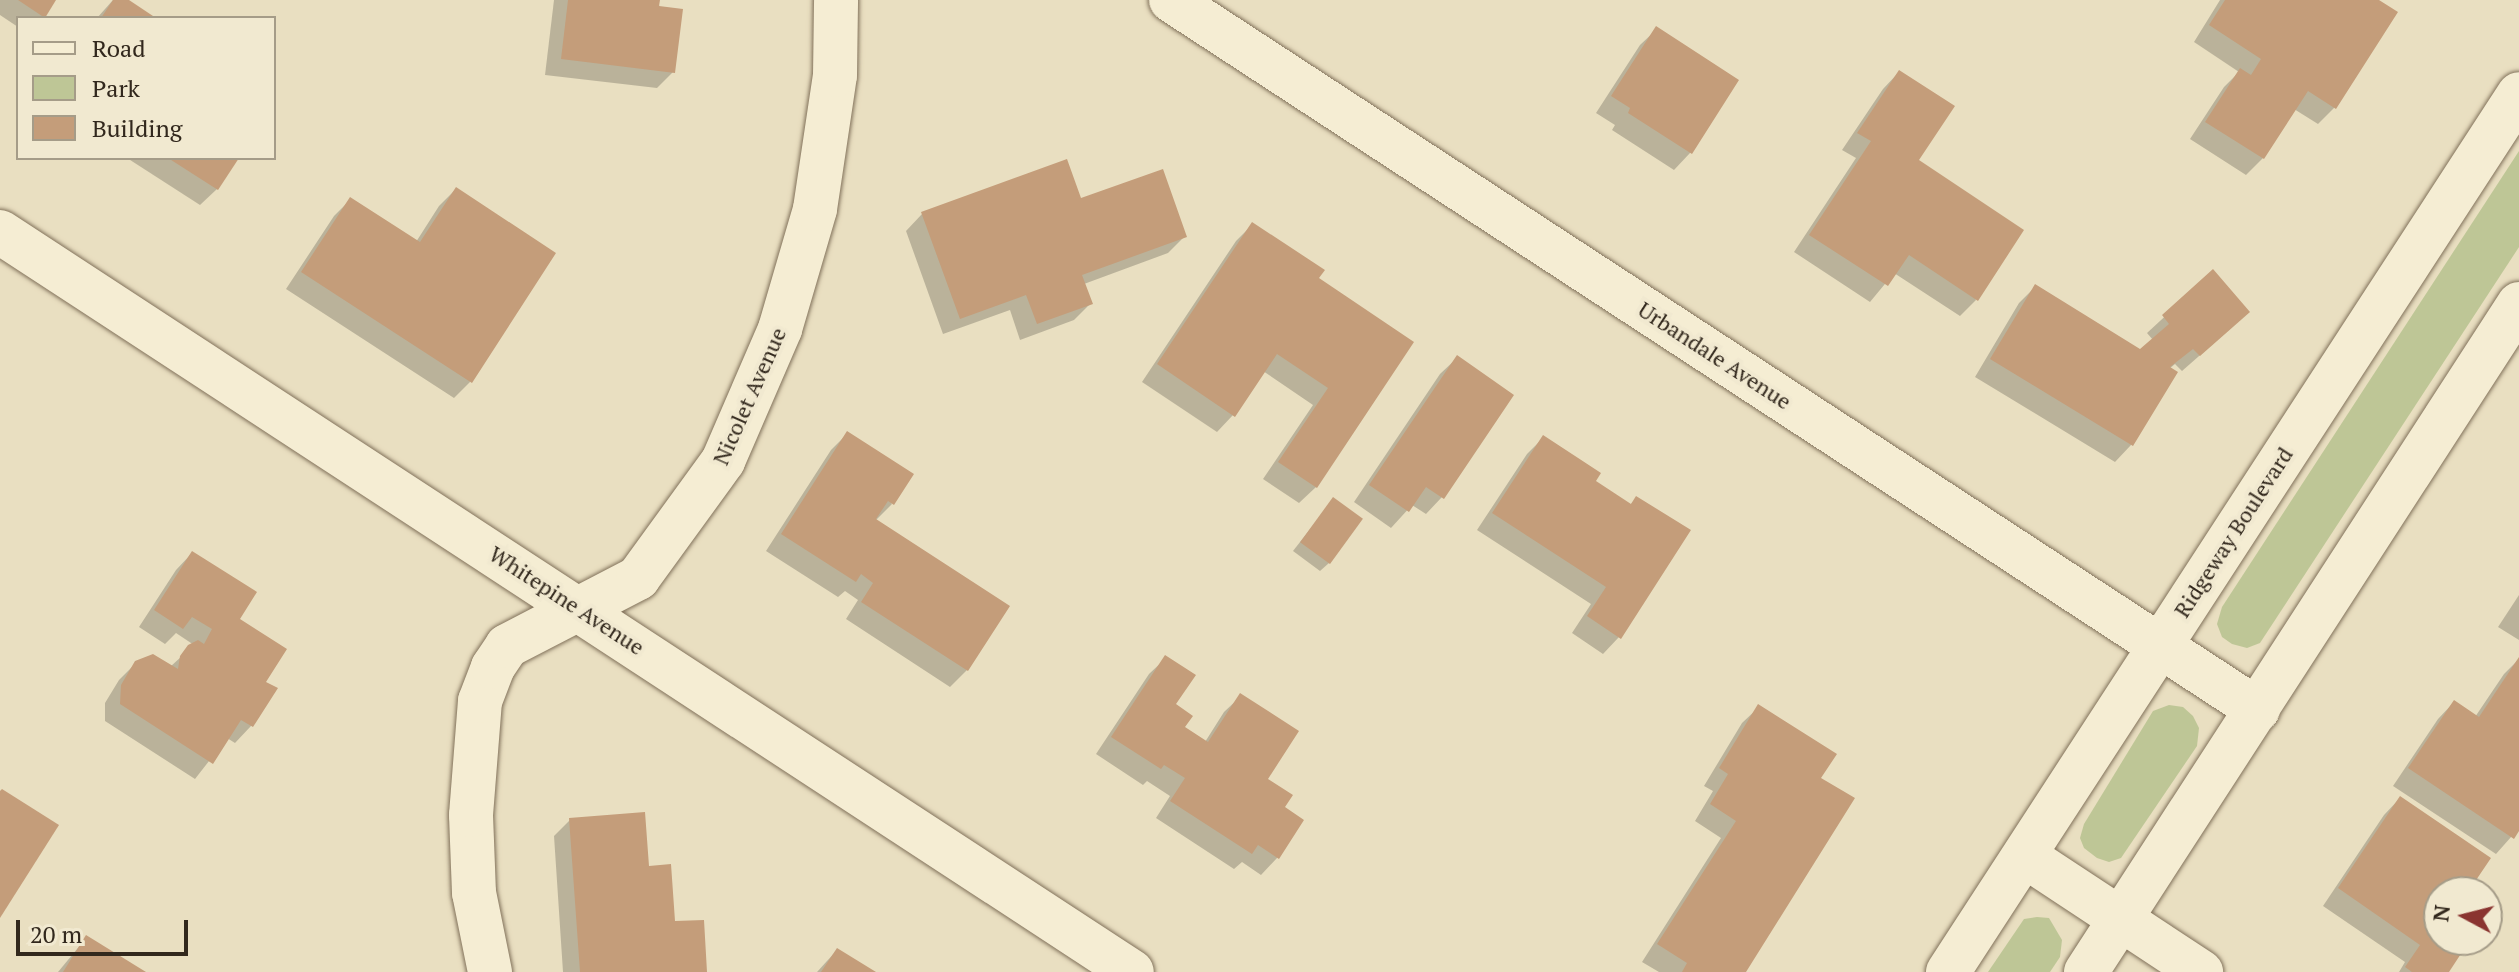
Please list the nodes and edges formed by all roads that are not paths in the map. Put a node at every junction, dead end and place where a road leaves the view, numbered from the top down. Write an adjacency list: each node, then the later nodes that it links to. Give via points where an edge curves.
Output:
1 (836, 0): 6 (street, Nicolet Avenue, via 835,75 815,209 780,329 723,461 680,522 638,578)
2 (1171, 0): 7 (street, Urbandale Avenue)
3 (2519, 94): 7 (street, Ridgeway Boulevard)
4 (0, 232): 6 (street, Whitepine Avenue)
5 (2519, 304): 8 (street)
6 (580, 608): 11 (street, Nicolet Avenue, via 507,646 480,701 471,815 474,893); 12 (street, Whitepine Avenue)
7 (2159, 646): 8 (street, Urbandale Avenue); 9 (street, Ridgeway Boulevard)
8 (2258, 710): 10 (street)
9 (2025, 856): 10 (street); 13 (street, Ridgeway Boulevard)
10 (2120, 919): 14 (street); 15 (street)
11 (490, 972)
12 (1132, 972)
13 (1948, 972)
14 (2086, 972)
15 (2201, 972)

